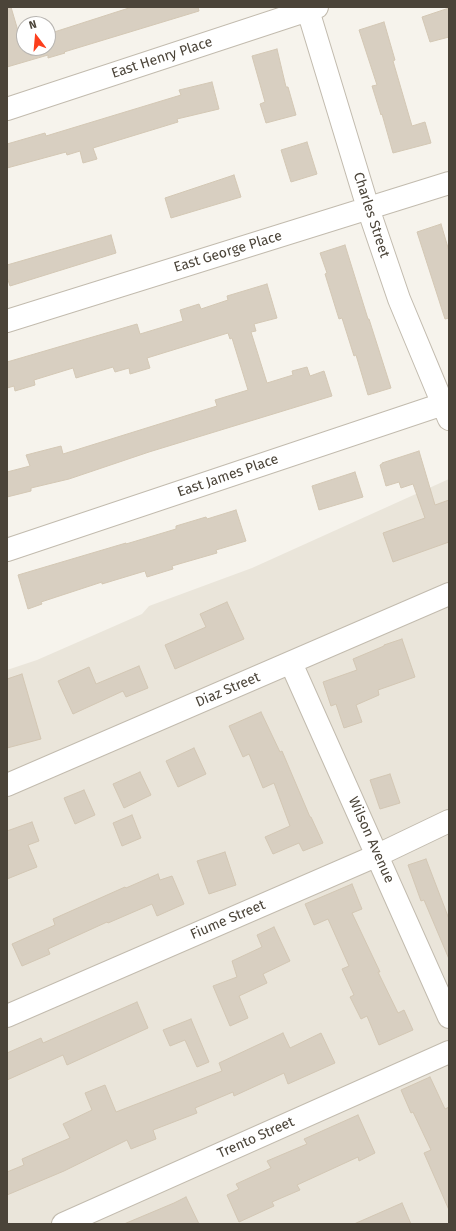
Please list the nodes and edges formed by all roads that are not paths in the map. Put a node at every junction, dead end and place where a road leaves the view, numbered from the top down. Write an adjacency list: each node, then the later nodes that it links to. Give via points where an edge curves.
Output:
1 (310, 8): 2 (street, East Henry Place); 4 (street, Charles Street)
2 (7, 109)
3 (449, 183): 4 (street, East George Place)
4 (368, 208): 5 (street, East George Place); 6 (street, Charles Street, via 399,299)
5 (7, 320)
6 (447, 408): 7 (street, East James Place)
7 (7, 550)
8 (449, 594): 9 (street, Diaz Street)
9 (291, 663): 10 (street, Diaz Street); 12 (street, Wilson Avenue)
10 (7, 785)
11 (449, 821): 12 (street, Fiume Street)
12 (378, 855): 13 (street, Fiume Street); 14 (street, Wilson Avenue)
13 (7, 1016)
14 (449, 1017)
15 (449, 1052): 16 (street, Trento Street)
16 (63, 1224)

